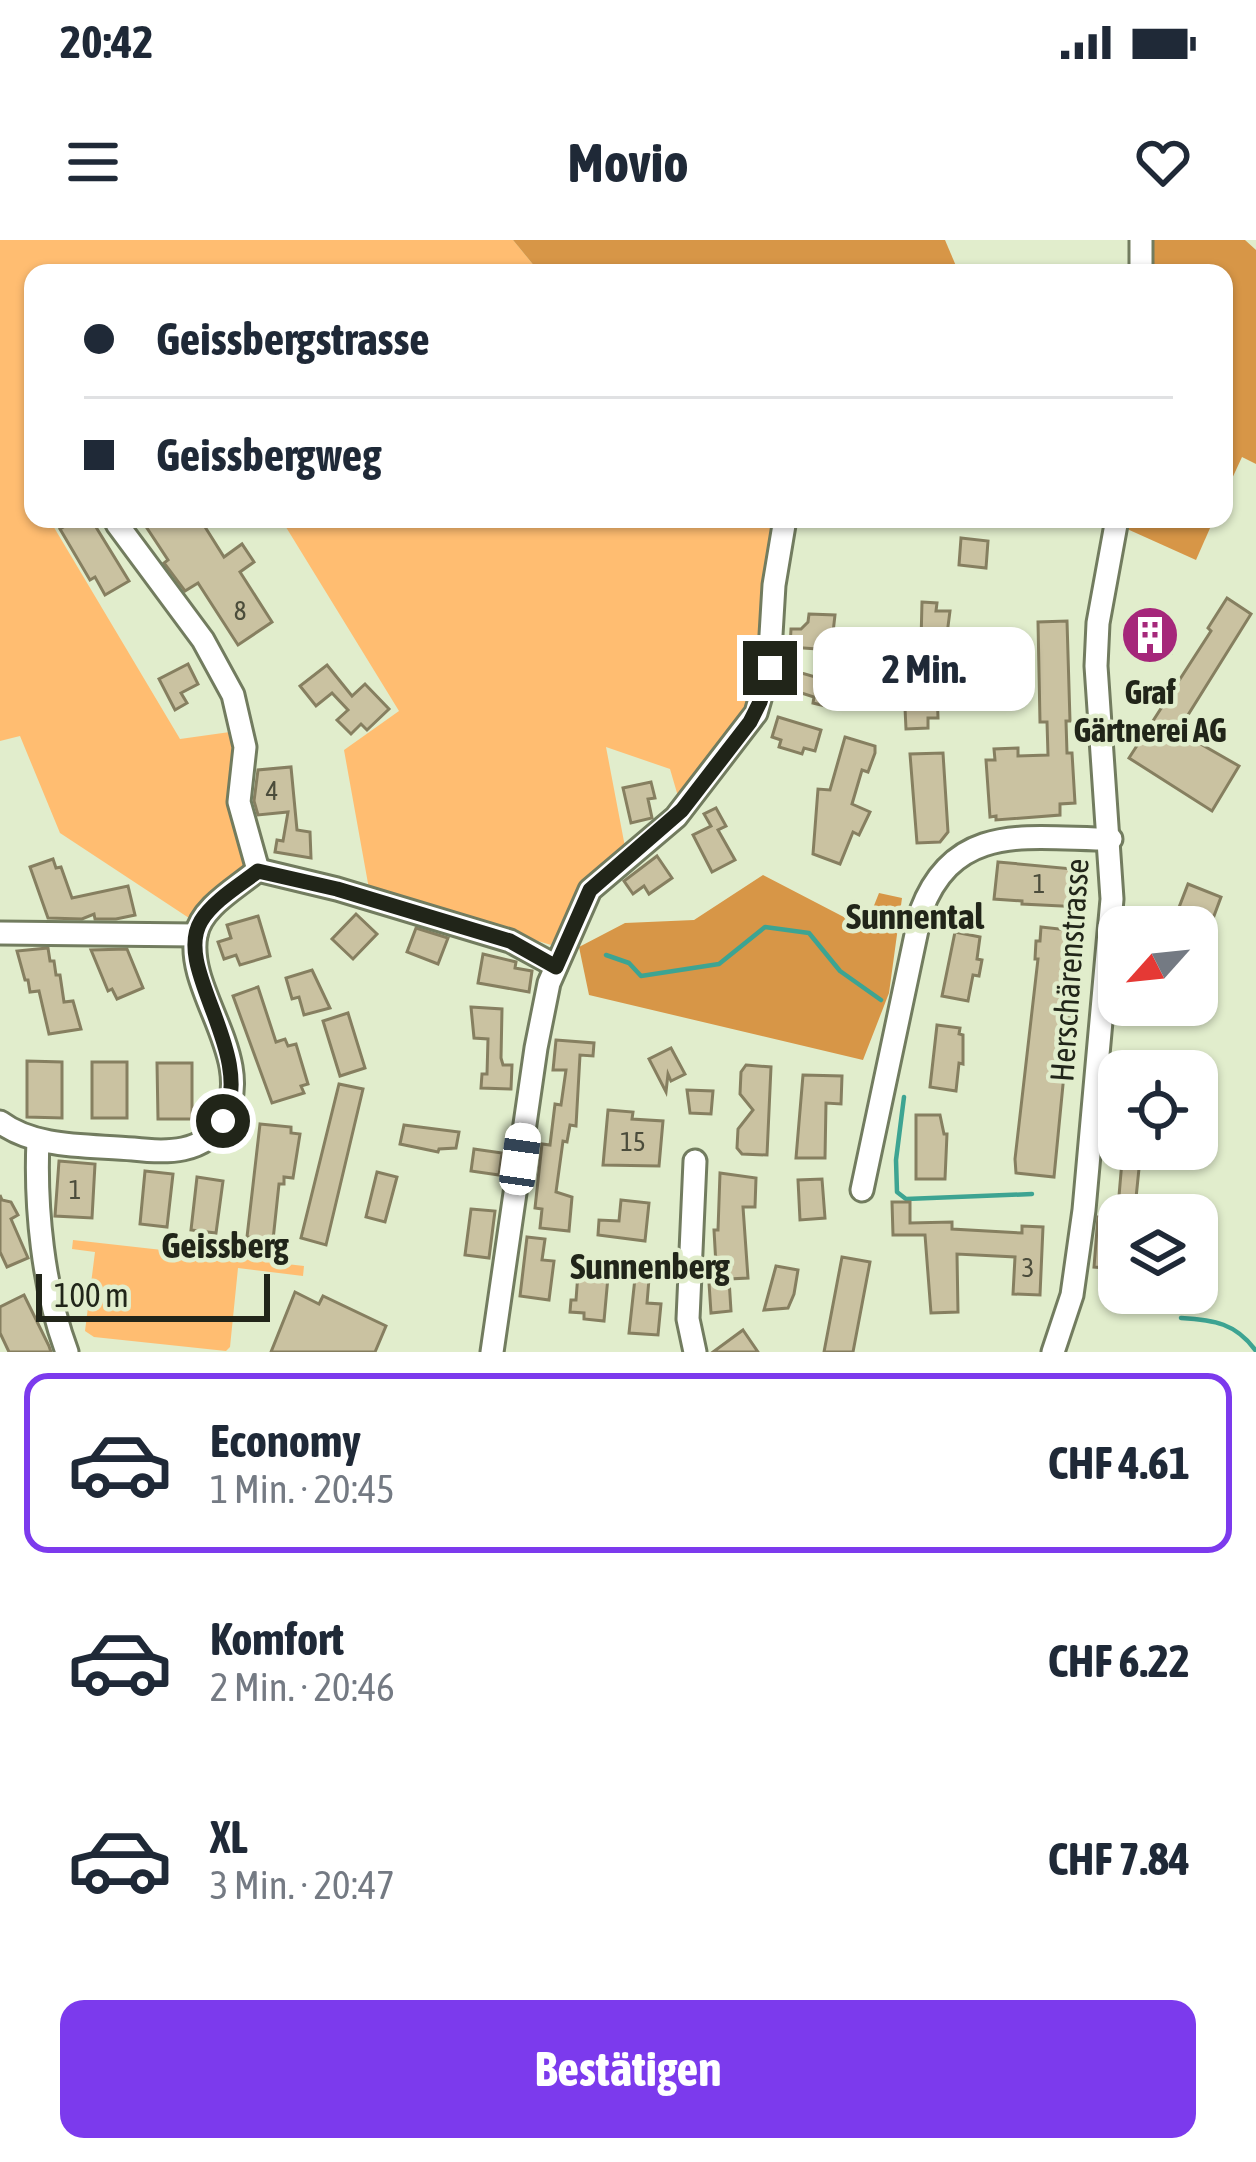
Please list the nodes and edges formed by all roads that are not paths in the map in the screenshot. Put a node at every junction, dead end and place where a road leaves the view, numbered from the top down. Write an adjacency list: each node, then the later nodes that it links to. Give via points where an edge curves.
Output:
1 (120, 528): 5 (street, via 233,694 245,747 239,802)
2 (784, 528): 8 (street, via 770,668 756,713 682,810 590,890)
3 (1115, 528): 4 (street, Herschärenstrasse, via 1096,666)
4 (1111, 839): 12 (street, via 977,844 930,885); 16 (street, Herschärenstrasse, via 1084,1210 1072,1295)
5 (258, 871): 7 (street, via 206,914); 8 (street, via 510,941)
6 (0, 933): 7 (street)
7 (196, 935): 10 (street, via 232,1071 232,1096 217,1130 176,1151)
8 (556, 967): 14 (street, via 536,1048)
9 (0, 1122): 10 (street)
10 (38, 1140): 13 (street, via 37,1206)
11 (694, 1161): 15 (street, via 688,1319)
12 (862, 1190)
13 (67, 1352)
14 (492, 1352)
15 (695, 1352)
16 (1053, 1352)

